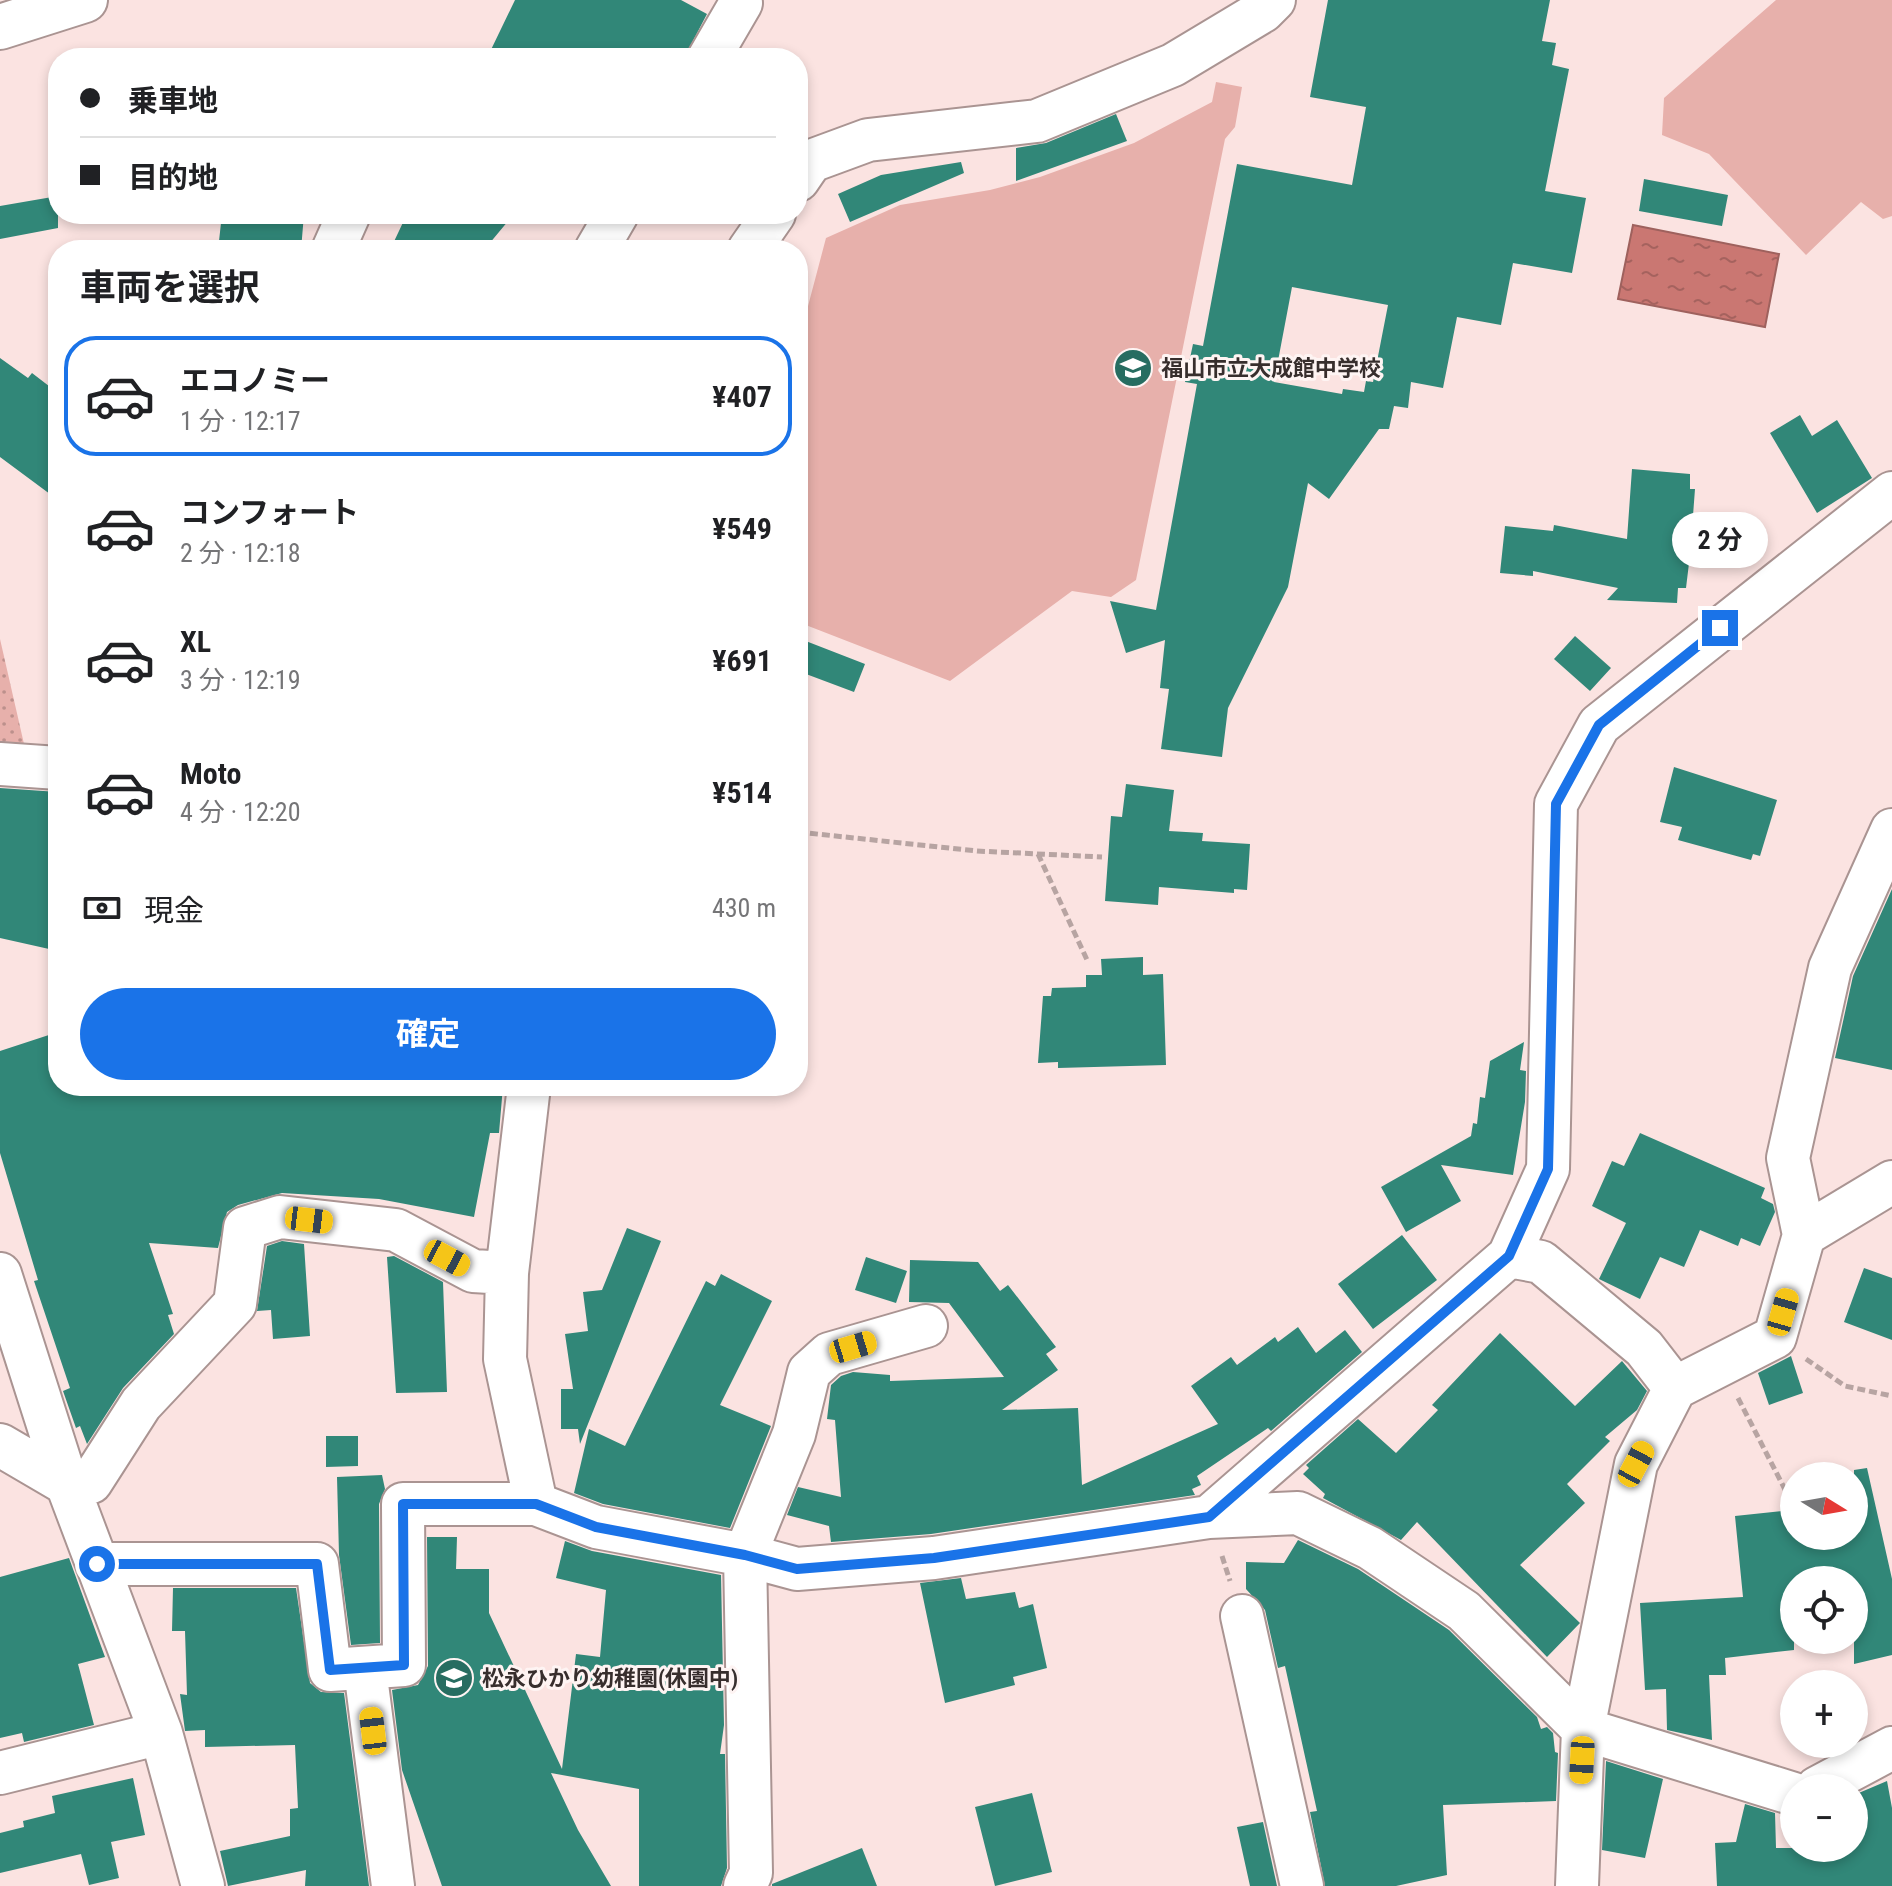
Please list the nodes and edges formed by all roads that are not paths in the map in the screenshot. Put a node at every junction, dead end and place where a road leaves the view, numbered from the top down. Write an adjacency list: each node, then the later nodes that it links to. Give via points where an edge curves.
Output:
1 (85, 0): 4 (street)
2 (1274, 0): 6 (street, via 1173,65 1037,121 868,140)
3 (740, 1): 5 (street)
4 (0, 27)
5 (714, 48)
6 (808, 165)
7 (1892, 493): 14 (street, via 1599,725 1556,804 1548,1169)
8 (0, 764): 9 (street)
9 (48, 767)
10 (1892, 830): 13 (street, via 1830,968 1791,1143 1788,1158)
11 (528, 1096): 15 (street)
12 (1892, 1182): 13 (street)
13 (1804, 1235): 18 (street, via 1775,1337)
14 (1509, 1256): 18 (street, via 1541,1262 1644,1348); 22 (street)
15 (507, 1273): 20 (street, via 473,1271 396,1230 280,1217 245,1228 235,1304 141,1404 91,1482); 21 (street, via 505,1359)
16 (0, 1274): 20 (street)
17 (926, 1326): 23 (street, via 829,1354 809,1372 794,1434)
18 (1675, 1388): 27 (street, via 1636,1464)
19 (0, 1445): 20 (street)
20 (67, 1484): 24 (street)
21 (536, 1504): 23 (street, via 596,1527); 26 (street, via 403,1504 404,1665)
22 (1209, 1517): 23 (street, via 934,1558 797,1569); 27 (street, via 1298,1513 1370,1548 1464,1611)
23 (745, 1555): 35 (street, via 751,1873)
24 (97, 1564): 26 (street, via 317,1564 330,1670); 28 (street)
25 (1242, 1616): 36 (street)
26 (365, 1669): 34 (street)
27 (1583, 1729): 32 (street); 37 (street)
28 (161, 1733): 30 (street); 33 (street)
29 (1892, 1748): 31 (street)
30 (0, 1773)
31 (1843, 1774)
32 (1780, 1790)
33 (203, 1886)
34 (393, 1886)
35 (745, 1886)
36 (1302, 1886)
37 (1577, 1886)

